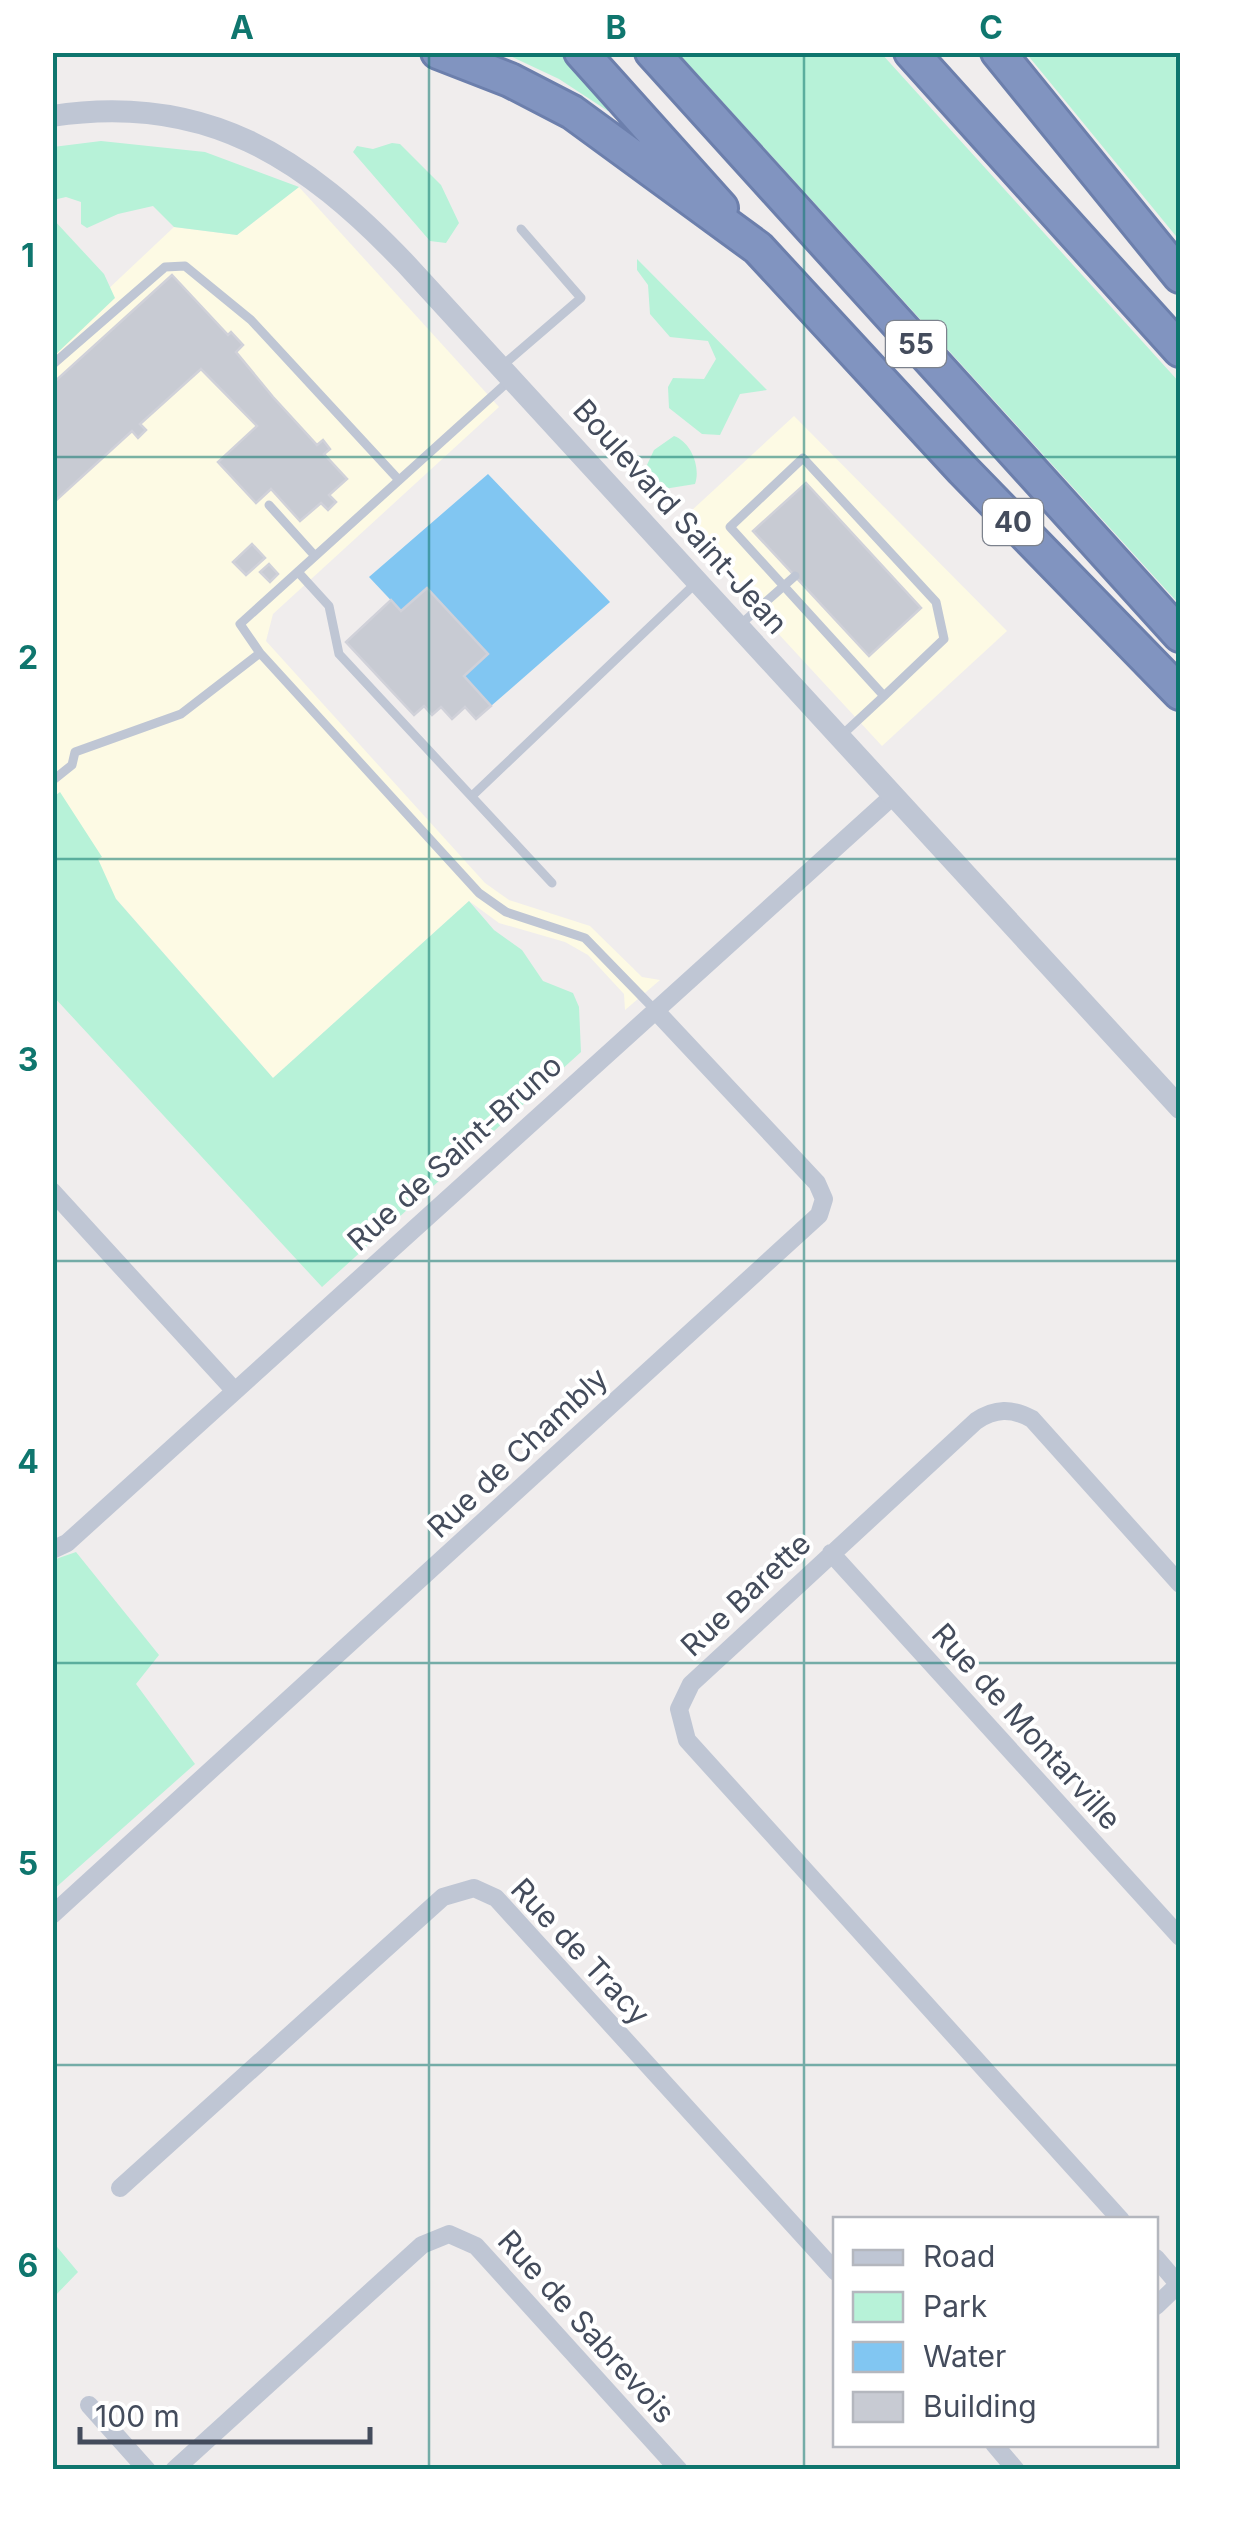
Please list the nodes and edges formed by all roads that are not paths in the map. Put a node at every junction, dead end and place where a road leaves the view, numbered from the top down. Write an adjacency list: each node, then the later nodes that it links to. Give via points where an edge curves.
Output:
1 (438, 52): 8 (highway, 40, via 572,112)
2 (581, 52): 8 (highway)
3 (652, 52): 27 (highway, 55)
4 (911, 52): 10 (highway)
5 (1001, 58): 9 (highway)
6 (52, 116): 12 (street, Boulevard Saint-Jean, via 170,118 236,136 293,162 369,225)
7 (521, 229): 12 (lane, via 581,298)
8 (758, 248): 29 (highway, 40)
9 (1180, 276)
10 (1180, 350)
11 (52, 365): 13 (lane, via 165,267 186,266 251,320)
12 (507, 373): 13 (lane); 24 (street, Boulevard Saint-Jean)
13 (398, 480): 20 (lane)
14 (840, 498): 16 (lane); 17 (lane); 21 (lane, via 803,458 730,527)
15 (269, 505): 20 (lane)
16 (828, 508)
17 (858, 518): 18 (lane); 30 (lane, via 936,602 944,639)
18 (847, 528)
19 (776, 555): 21 (lane)
20 (316, 556): 22 (lane)
21 (764, 565): 25 (lane)
22 (298, 572): 28 (lane, via 240,624); 34 (lane, via 329,606 339,654)
23 (794, 576): 25 (lane)
24 (698, 582): 26 (street, Boulevard Saint-Jean); 34 (lane)
25 (784, 586): 26 (lane); 30 (lane)
26 (739, 626): 31 (street, Boulevard Saint-Jean)
27 (1180, 635)
28 (260, 652): 32 (lane, via 181,714 75,752 72,765); 36 (lane, via 479,893 506,912 585,938)
29 (1180, 692)
30 (884, 696): 31 (lane)
31 (840, 737): 33 (street, Boulevard Saint-Jean)
32 (52, 781)
33 (894, 795): 36 (street, Rue de Saint-Bruno); 37 (street, Boulevard Saint-Jean)
34 (472, 796): 35 (lane)
35 (552, 883)
36 (654, 1010): 39 (street, Rue de Saint-Bruno); 43 (street, Rue de Chambly, via 818,1183 824,1199 819,1215)
37 (1180, 1108)
38 (52, 1191): 39 (street)
39 (234, 1390): 40 (street, Rue de Saint-Bruno)
40 (52, 1550)
41 (831, 1554): 42 (street, Rue Barette, via 976,1421 1009,1410 1037,1424); 44 (street, Rue de Montarville); 46 (street, Rue Barette, via 686,1689 679,1709 682,1730)
42 (1180, 1584)
43 (52, 1915)
44 (1180, 1938)
45 (120, 2188): 48 (street, Rue de Tracy, via 444,1898 474,1888 496,1898)
46 (1118, 2217)
47 (1158, 2260): 49 (street)
48 (833, 2269)
49 (1180, 2284): 50 (street)
50 (1158, 2304)
51 (89, 2404): 53 (street)
52 (1000, 2447): 56 (street)
53 (147, 2470)
54 (174, 2470): 55 (street, Rue de Sabrevois, via 422,2245 449,2234 476,2246)
55 (679, 2470)
56 (1016, 2470)

